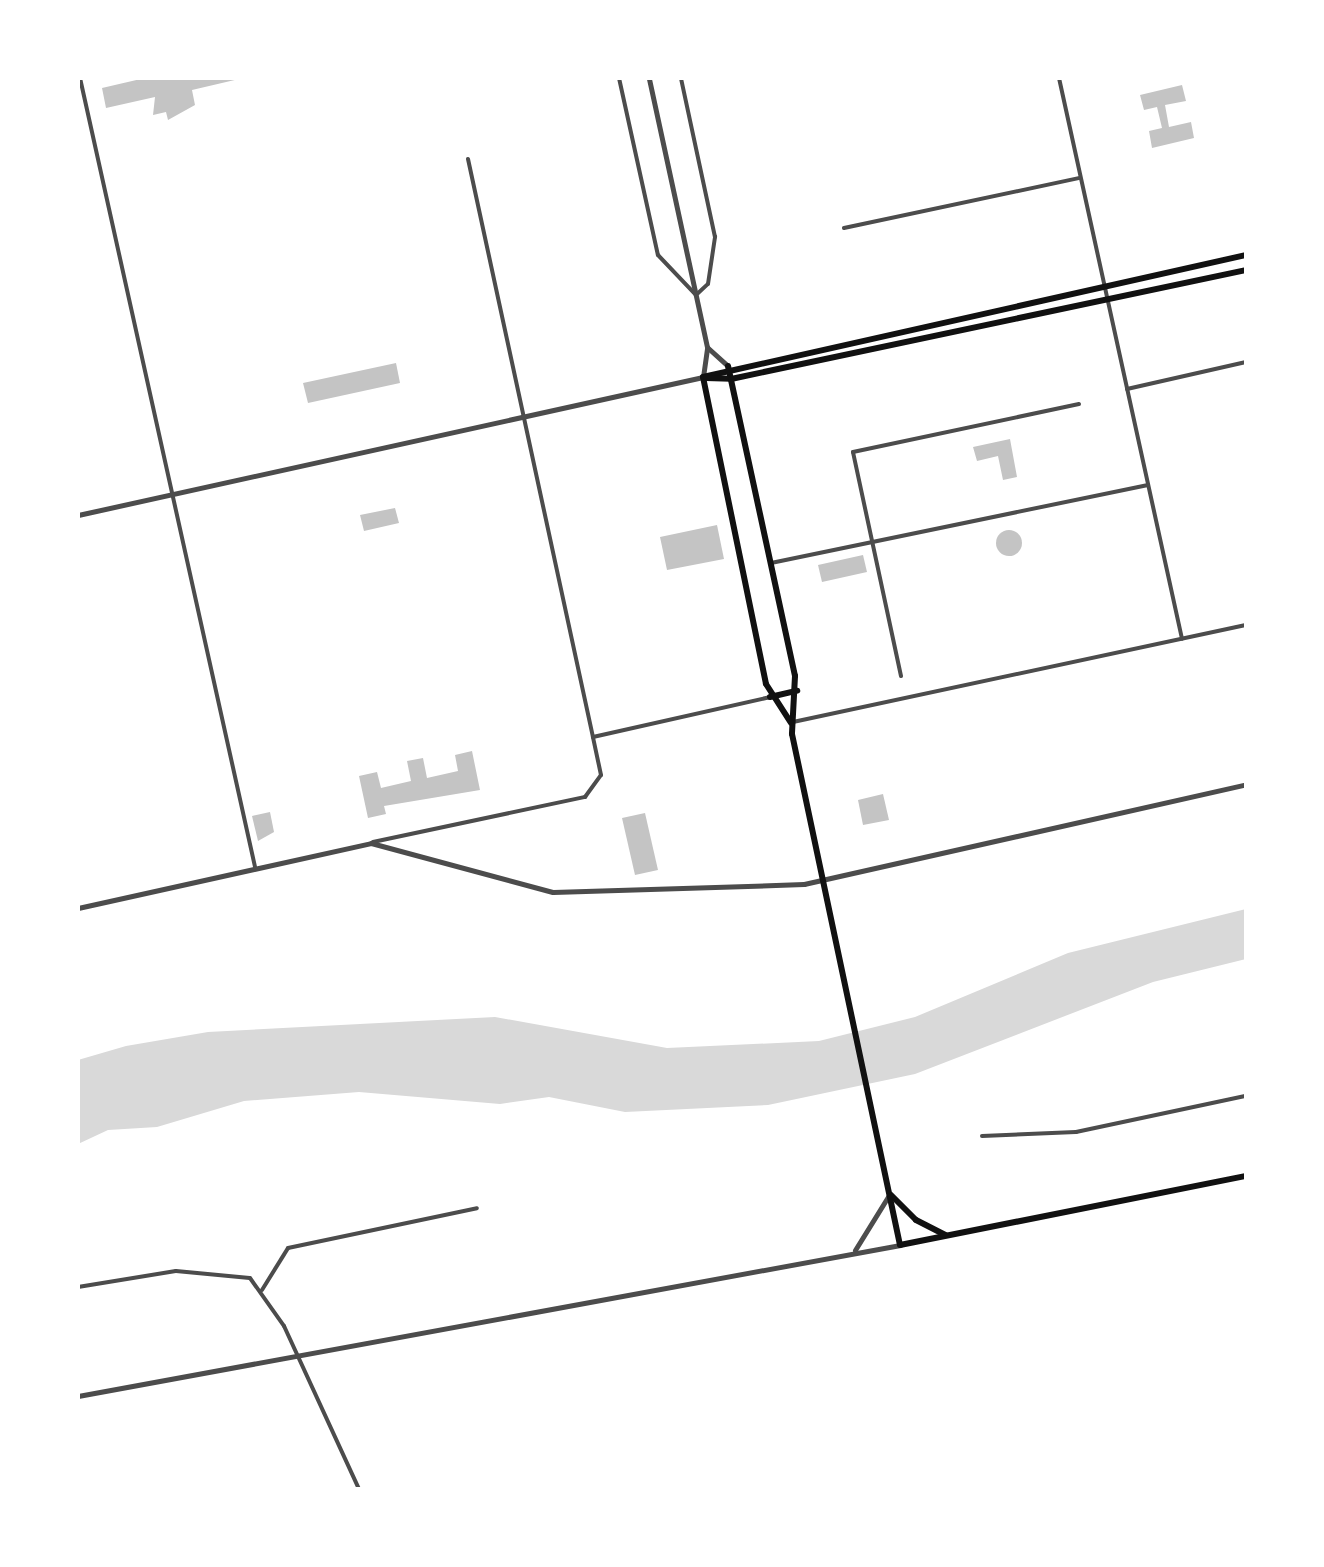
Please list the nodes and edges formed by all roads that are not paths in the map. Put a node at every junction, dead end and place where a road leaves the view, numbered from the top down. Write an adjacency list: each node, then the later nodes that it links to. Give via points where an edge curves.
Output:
1 (80, 78): 23 (street)
2 (619, 78): 12 (street, via 658,255)
3 (649, 78): 12 (street)
4 (681, 78): 12 (street, via 715,237 708,284)
5 (1059, 78): 7 (street)
6 (468, 159): 21 (street)
7 (1080, 178): 8 (street); 11 (street)
8 (844, 228)
9 (1246, 255): 11 (main road)
10 (1246, 270): 13 (main road)
11 (1104, 285): 13 (street); 16 (main road)
12 (696, 295): 14 (street)
13 (1107, 300): 18 (main road); 19 (street)
14 (707, 347): 16 (street); 17 (street)
15 (1246, 362): 19 (street)
16 (728, 366): 17 (main road); 18 (main road)
17 (703, 377): 18 (main road); 21 (street); 31 (main road)
18 (731, 379): 26 (main road)
19 (1127, 389): 22 (street)
20 (1079, 404): 25 (street, via 853,452)
21 (520, 419): 23 (street); 33 (street)
22 (1148, 485): 25 (street); 28 (street)
23 (171, 495): 24 (street); 36 (street)
24 (78, 515)
25 (872, 541): 26 (street); 29 (street)
26 (771, 563): 30 (main road)
27 (1246, 625): 28 (street)
28 (1182, 639): 32 (street)
29 (901, 676)
30 (797, 691): 31 (main road); 32 (main road)
31 (770, 697): 32 (main road); 33 (street)
32 (791, 723): 37 (main road)
33 (593, 737): 35 (street, via 601,775 585,797)
34 (1246, 784): 37 (street)
35 (371, 843): 36 (street); 37 (street, via 553,892)
36 (255, 867): 38 (street)
37 (825, 880): 42 (main road)
38 (78, 908)
39 (1246, 1096): 40 (street, via 1076,1132)
40 (982, 1136)
41 (1246, 1176): 44 (main road)
42 (889, 1194): 44 (main road, via 916,1220); 45 (main road); 46 (street, via 870,1235)
43 (477, 1208): 48 (street, via 451,1208 288,1248)
44 (949, 1236): 45 (main road)
45 (900, 1245): 46 (street)
46 (851, 1252): 49 (street)
47 (78, 1287): 48 (street, via 176,1271 238,1272)
48 (262, 1290): 49 (street)
49 (293, 1354): 50 (street); 51 (street, via 349,1456)
50 (78, 1396)
51 (359, 1489)

